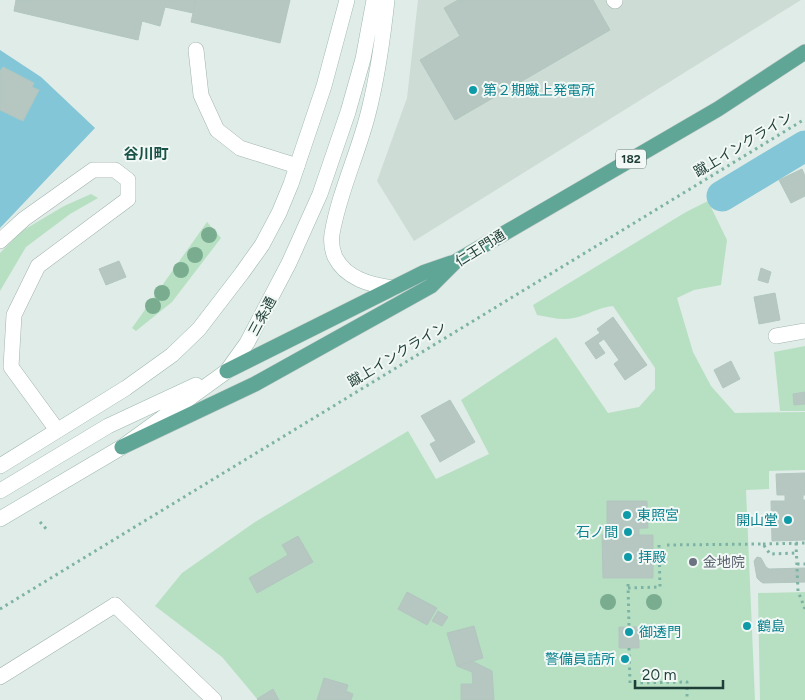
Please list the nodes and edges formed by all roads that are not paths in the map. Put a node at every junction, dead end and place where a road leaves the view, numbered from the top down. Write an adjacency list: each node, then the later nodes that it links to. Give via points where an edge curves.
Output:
1 (347, 0): 6 (main road, via 324,86)
2 (374, 0): 12 (main road, 三条通, via 363,59 320,194 265,311)
3 (386, 0): 9 (main road, via 369,111 340,201 332,245 335,256 353,276)
4 (196, 50): 6 (main road, via 201,95 217,130 240,148)
5 (805, 52): 8 (main road, 仁王門通 / 182, via 718,109)
6 (297, 166): 13 (main road, via 279,213 262,245 199,329 126,388)
7 (0, 241): 13 (main road, via 24,219 93,170 116,170 128,180 128,199 38,266 14,315 10,367)
8 (454, 262): 9 (main road, 182); 14 (main road, 仁王門通 / 182, via 432,286 256,384)
9 (393, 288): 12 (main road, 182)
10 (805, 331): 11 (main road)
11 (776, 336)
12 (227, 371): 14 (main road, 三条通); 16 (main road, via 108,426)
13 (57, 430): 15 (main road)
14 (122, 447): 17 (main road, 三条通)
15 (0, 466)
16 (0, 491)
17 (0, 519)
18 (0, 677): 19 (main road, via 115,606)
19 (214, 700)

